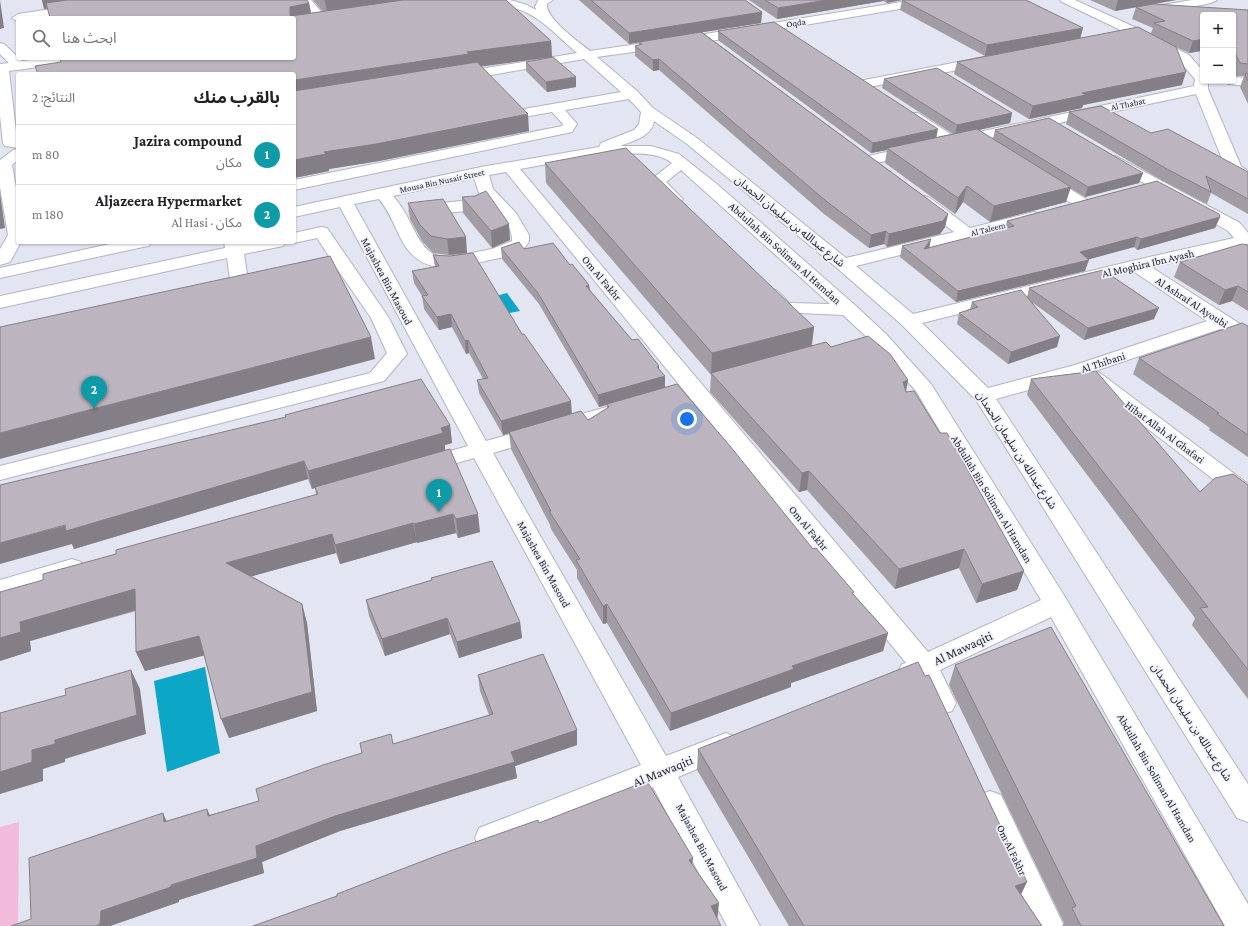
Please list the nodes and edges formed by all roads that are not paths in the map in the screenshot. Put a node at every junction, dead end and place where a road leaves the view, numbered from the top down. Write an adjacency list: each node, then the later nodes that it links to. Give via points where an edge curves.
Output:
1 (305, 0): 14 (street)
2 (546, 0): 15 (street, via 542,2 541,7)
3 (934, 0): 17 (street, Oqda)
4 (1066, 0): 13 (street, via 1106,18)
5 (1211, 0): 8 (street)
6 (467, 4): 15 (street, via 508,3 523,7)
7 (87, 8): 9 (street)
8 (1142, 12)
9 (17, 15)
10 (1196, 15): 13 (street)
11 (764, 17): 17 (street)
12 (337, 19): 14 (street)
13 (1125, 20): 18 (street)
14 (323, 21): 16 (street)
15 (548, 22): 24 (street)
16 (308, 24)
17 (777, 26): 20 (street, Oqda); 21 (street)
18 (1137, 32): 19 (street); 33 (street, via 1184,58)
19 (1114, 37)
20 (705, 38): 23 (street); 24 (street, Oqda)
21 (796, 38)
22 (0, 47): 25 (street)
23 (718, 48)
24 (586, 55): 32 (street, Oqda); 40 (street)
25 (16, 58)
26 (998, 59): 30 (street)
27 (55, 60): 28 (street)
28 (23, 63): 29 (street)
29 (1, 68): 52 (street, via 10,143)
30 (936, 71): 35 (street); 38 (street)
31 (852, 76): 38 (street)
32 (440, 79)
33 (1200, 79)
34 (1236, 81): 36 (street)
35 (955, 82)
36 (1248, 82)
37 (1200, 83): 47 (street, Al Thabat)
38 (864, 84): 41 (street)
39 (1203, 84): 64 (street, via 1234,169)
40 (632, 94): 42 (street); 44 (street)
41 (883, 96)
42 (556, 108): 45 (street); 66 (street, via 570,127)
43 (902, 109): 51 (street)
44 (648, 111): 55 (street, via 646,125 639,133); 86 (street, شارع عبدالله بن سليمان الحمدان, via 692,141)
45 (524, 113)
46 (1014, 118): 48 (street)
47 (1049, 122): 48 (street, Al Thabat); 49 (street)
48 (1027, 126): 50 (street, Al Thabat)
49 (1069, 133)
50 (976, 137): 51 (street, Al Thabat); 53 (street)
51 (952, 142): 58 (street, Al Thabat)
52 (16, 144)
53 (996, 150)
54 (855, 151): 58 (street)
55 (590, 152): 59 (street, Abdullah Bin Soliman Al Hamdan, via 651,150 674,157); 60 (street, Mousa Bin Nusair Street)
56 (1102, 153): 65 (street)
57 (16, 155): 77 (street, via 4,164)
58 (868, 160): 61 (street)
59 (680, 163): 73 (street, via 656,182); 94 (street, Abdullah Bin Soliman Al Hamdan, via 712,188)
60 (510, 167): 63 (street, Mousa Bin Nusair Street); 102 (street, Om Al Fakhr)
61 (880, 169)
62 (1030, 171): 76 (street, Al Taleem, via 1091,202)
63 (481, 172): 69 (street, Mousa Bin Nusair Street); 70 (street, via 482,184)
64 (1248, 177)
65 (1156, 184): 67 (street); 79 (street, via 1234,227)
66 (296, 185)
67 (1134, 190)
68 (912, 192): 76 (street)
69 (383, 193): 71 (street, Mousa Bin Nusair Street); 74 (street)
70 (487, 194): 74 (street, via 485,202 476,205 428,209); 74 (street, via 502,206 521,235 522,240 513,248 453,262 436,262 417,252)
71 (345, 202): 72 (street, Mousa Bin Nusair Street); 108 (street, Majashea Bin Masoud, via 433,382)
72 (298, 209): 75 (street)
73 (686, 209)
74 (399, 215)
75 (321, 232): 78 (street); 85 (street)
76 (968, 234): 86 (street, Al Taleem)
77 (8, 236): 84 (street, via 4,258)
78 (296, 238)
79 (1247, 241): 87 (street, Al Moghira Ibn Ayash)
80 (134, 244): 88 (street)
81 (260, 244): 83 (street)
82 (54, 246): 88 (street, via 54,251)
83 (234, 247): 92 (street); 93 (street)
84 (0, 260)
85 (343, 264): 89 (street); 110 (street, via 380,318 397,354 377,377)
86 (843, 264): 95 (street, شارع عبدالله بن سليمان الحمدان)
87 (1136, 265): 95 (street, Al Moghira Ibn Ayash); 96 (street, Al Ashraf Al Ayoubi)
88 (25, 267): 90 (street)
89 (313, 270)
90 (0, 273)
91 (757, 279): 94 (street, via 784,308)
92 (239, 287)
93 (0, 302)
94 (849, 310): 98 (street, Abdullah Bin Soliman Al Hamdan)
95 (909, 321): 105 (street, شارع عبدالله بن سليمان الحمدان)
96 (1222, 322): 97 (street, Al Ashraf Al Ayoubi); 100 (street, Al Thibani)
97 (1248, 337)
98 (880, 338): 99 (street); 114 (street, Abdullah Bin Soliman Al Hamdan, via 924,388)
99 (857, 344)
100 (1082, 369): 105 (street, Al Thibani); 111 (street, Hibat Allah Al Ghafari)
101 (715, 382): 102 (street)
102 (693, 388): 104 (street); 115 (street, Om Al Fakhr)
103 (388, 394): 107 (street)
104 (670, 395)
105 (984, 396): 121 (street, شارع عبدالله بن سليمان الحمدان)
106 (640, 404): 108 (street)
107 (343, 406)
108 (480, 450): 109 (street); 119 (street, Majashea Bin Masoud)
109 (404, 472)
110 (0, 473)
111 (1248, 495)
112 (91, 562): 113 (street)
113 (0, 589)
114 (1056, 604): 115 (street, Al Mawaqiti); 125 (street, Abdullah Bin Soliman Al Hamdan)
115 (924, 666): 116 (street, Al Mawaqiti); 117 (street, Om Al Fakhr)
116 (888, 681)
117 (952, 724)
118 (749, 736): 119 (street, Al Mawaqiti)
119 (661, 772): 122 (street, Al Mawaqiti); 123 (street, Majashea Bin Masoud)
120 (979, 782): 124 (street, Om Al Fakhr)
121 (1248, 808)
122 (463, 849)
123 (744, 926)
124 (1048, 926)
125 (1242, 926)

